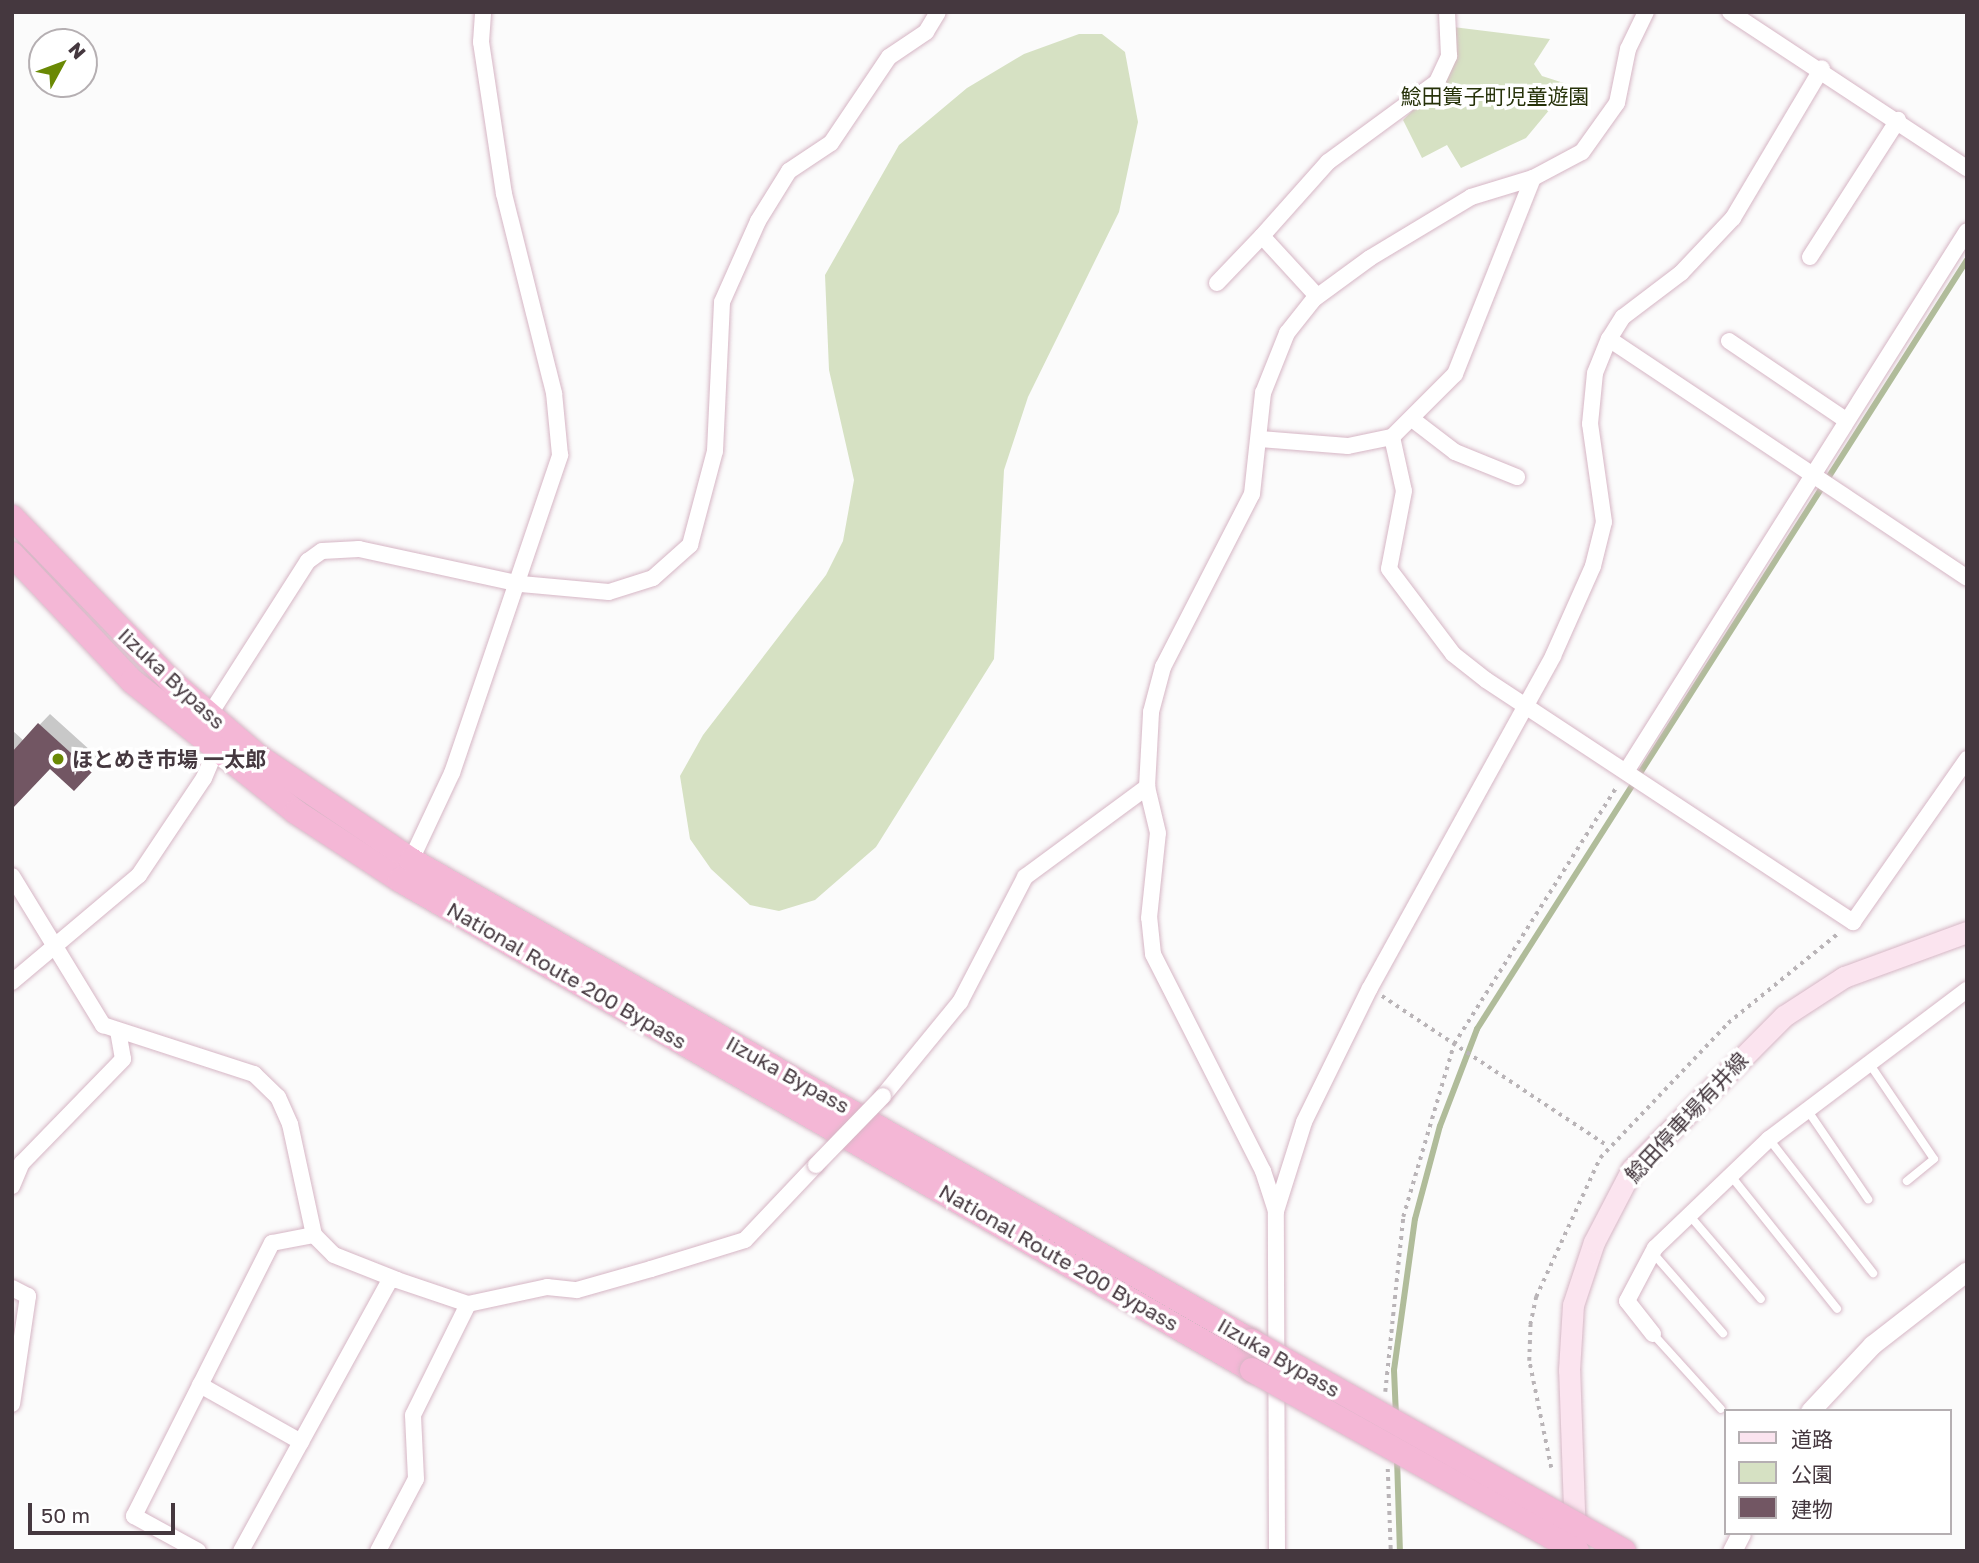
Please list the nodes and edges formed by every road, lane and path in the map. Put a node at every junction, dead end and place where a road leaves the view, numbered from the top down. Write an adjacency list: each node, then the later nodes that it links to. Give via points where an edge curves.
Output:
1 (483, 12): 26 (street, via 481,42 504,194 562,432 556,475)
2 (939, 12): 26 (street, via 926,32 889,57 831,143 789,171 758,221 722,302 715,451 690,545 653,578 621,589)
3 (1447, 12): 11 (street, via 1449,55 1437,82 1328,162)
4 (1646, 12): 9 (street, via 1601,132 1582,152)
5 (1730, 12): 6 (street)
6 (1822, 68): 7 (street); 15 (street, via 1733,218 1681,273 1623,317)
7 (1898, 120): 8 (street); 12 (street)
8 (1967, 168)
9 (1533, 178): 14 (street, via 1471,197); 17 (street, via 1480,298 1468,348 1455,374)
10 (1967, 231): 18 (street)
11 (1262, 236): 13 (street); 14 (street)
12 (1810, 257)
13 (1217, 283)
14 (1317, 296): 20 (street, via 1287,333 1264,393)
15 (1608, 339): 21 (street); 27 (street, via 1595,373 1590,424 1604,522 1593,566 1553,656)
16 (1728, 341): 18 (street)
17 (1412, 419): 19 (street); 22 (street, via 1454,452)
18 (1844, 419): 21 (street)
19 (1392, 437): 20 (street, via 1348,446); 27 (street, via 1404,491 1389,569 1453,654)
20 (1260, 439): 32 (street, via 1252,494 1163,667 1151,712)
21 (1809, 473): 25 (street); 31 (street)
22 (1517, 477)
23 (12, 517): 28 (highway, Iizuka Bypass)
24 (12, 554): 29 (highway, National Route 200 Bypass, via 132,681)
25 (1967, 578)
26 (521, 584): 28 (street, via 359,549 322,551 308,561); 33 (street, via 452,773)
27 (1523, 704): 31 (street); 38 (street)
28 (210, 714): 29 (street); 33 (highway, Iizuka Bypass, via 260,757)
29 (215, 752): 36 (street, via 194,798 139,875); 76 (highway, National Route 200 Bypass, bridge, via 400,880 1252,1370)
30 (1967, 759): 31 (street, via 1853,922)
31 (1627, 770): 41 (path)
32 (1147, 787): 50 (street, via 1158,833 1149,918 1153,954 1263,1171); 59 (street, bridge, via 1025,877 960,1002 883,1096 745,1240 577,1290 547,1287)
33 (411, 860): 77 (highway, Iizuka Bypass, bridge)
34 (12, 876): 36 (street)
35 (1967, 932): 76 (main road, 鯰田停車場有井線, via 1844,977 1784,1016 1728,1067 1615,1197 1573,1306 1569,1370)
36 (53, 945): 37 (street); 40 (street, via 91,1013)
37 (12, 982)
38 (1370, 988): 41 (path); 50 (street, via 1304,1122)
39 (1965, 997): 42 (street)
40 (118, 1032): 48 (street, via 123,1059 22,1163); 52 (street, via 254,1074 278,1097 290,1124)
41 (1454, 1044): 45 (path); 64 (path, via 1404,1217)
42 (1871, 1066): 43 (street); 47 (lane, via 1934,1159)
43 (1808, 1111): 44 (street); 49 (lane)
44 (1769, 1139): 46 (street); 55 (lane)
45 (1608, 1146)
46 (1731, 1176): 51 (street); 60 (lane)
47 (1907, 1181)
48 (12, 1186)
49 (1868, 1199)
50 (1276, 1211): 74 (street)
51 (1690, 1216): 53 (street); 58 (lane)
52 (314, 1235): 56 (street, via 334,1255); 63 (street, via 272,1243)
53 (1652, 1252): 61 (street, via 1627,1301); 62 (lane)
54 (1967, 1271): 67 (street, via 1872,1345)
55 (1874, 1273)
56 (391, 1278): 59 (street); 68 (street)
57 (12, 1288): 65 (street, via 28,1296)
58 (1761, 1299)
59 (468, 1304): 73 (street, via 413,1415 416,1479)
60 (1837, 1309)
61 (1653, 1334): 66 (lane)
62 (1723, 1334)
63 (200, 1385): 68 (street); 71 (street, via 134,1516)
64 (1386, 1402)
65 (12, 1404)
66 (1721, 1409)
67 (1812, 1409)
68 (301, 1442): 72 (street)
69 (1388, 1455): 75 (path)
70 (1740, 1535): 78 (street)
71 (198, 1551)
72 (241, 1551)
73 (378, 1551)
74 (1277, 1551)
75 (1391, 1551)
76 (1577, 1551)
77 (1623, 1551)
78 (1732, 1551)

